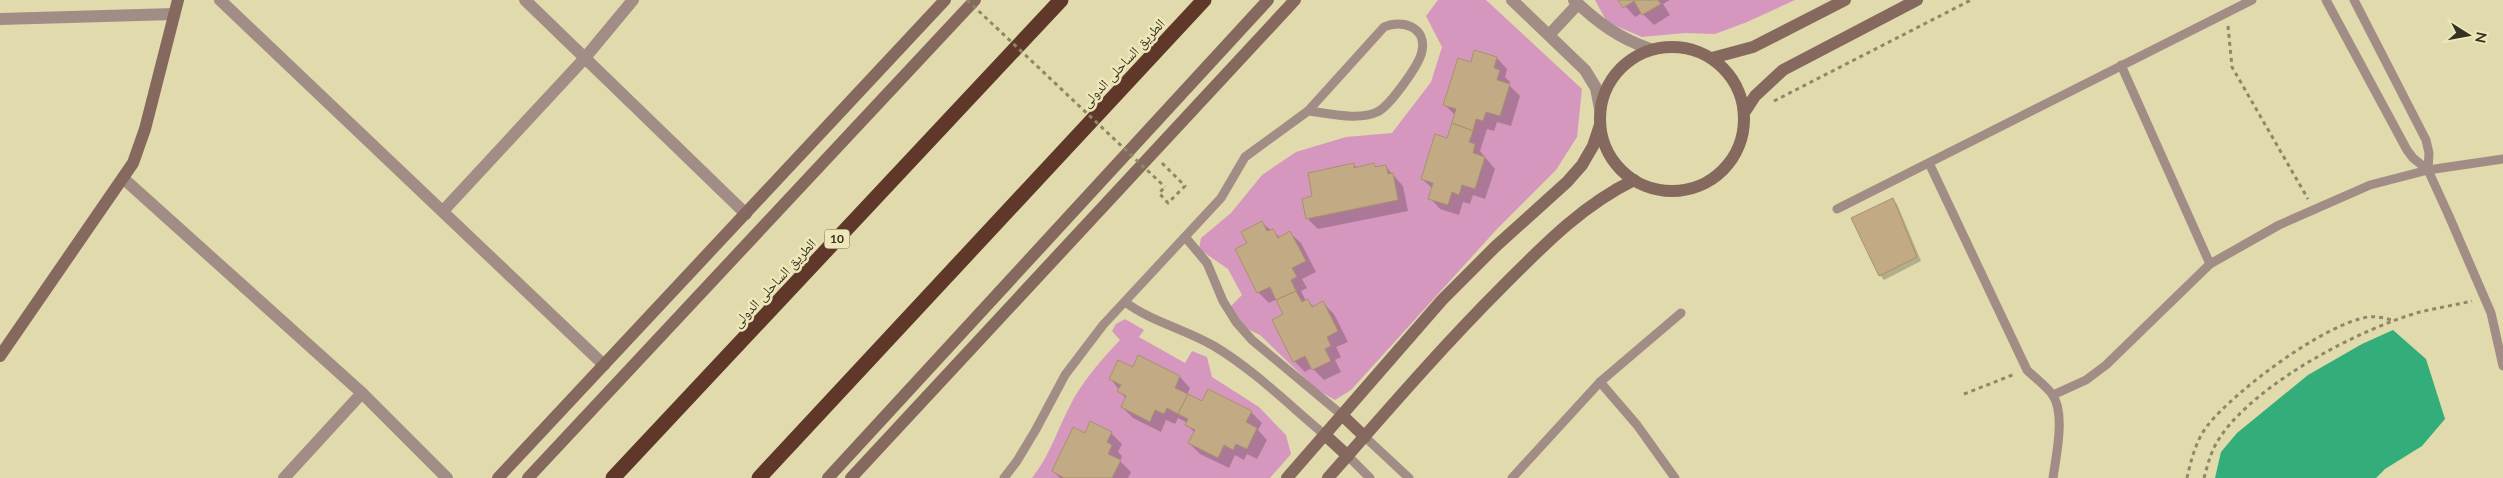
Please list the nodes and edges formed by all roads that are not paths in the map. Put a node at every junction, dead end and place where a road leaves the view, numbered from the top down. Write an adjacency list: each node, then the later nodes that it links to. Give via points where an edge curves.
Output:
1 (178, 0): 18 (main road)
2 (220, 0): 35 (street)
3 (525, 0): 23 (street)
4 (633, 0): 23 (street)
5 (945, 0): 36 (main road)
6 (975, 0): 54 (main road)
7 (1060, 0): 55 (highway, الطريق الساحلى الدولى / 10)
8 (1204, 0): 56 (highway, الطريق الساحلى الدولى)
9 (1268, 0): 57 (main road)
10 (1295, 0): 58 (main road)
11 (1512, 0): 20 (street)
12 (1846, 0): 22 (main road, via 1754,46)
13 (1917, 0): 27 (main road, via 1783,70 1755,96)
14 (2252, 0): 24 (lane)
15 (2326, 0): 31 (lane, via 2407,150)
16 (2354, 0): 31 (lane, via 2426,140)
17 (1576, 2): 20 (street); 21 (street, via 1611,32)
18 (174, 14): 19 (street); 32 (main road, via 140,147)
19 (0, 19)
20 (1549, 35): 25 (street, via 1585,70 1596,88)
21 (1650, 49): 22 (main road, via 1682,47); 25 (main road, via 1635,56 1617,72 1604,93)
22 (1712, 58): 27 (main road, via 1734,82)
23 (584, 60): 35 (street); 36 (street)
24 (2121, 65): 30 (lane); 38 (lane)
25 (1600, 109): 28 (main road)
26 (1308, 112): 26 (lane, via 1384,27 1394,22 1416,29 1422,51 1387,106 1366,116); 37 (lane, via 1245,158 1221,198)
27 (1744, 112): 33 (main road, via 1738,147 1731,160 1708,181 1694,188 1663,191)
28 (1600, 125): 33 (main road, via 1610,157); 47 (main road, via 1593,146 1568,182 1442,300)
29 (2503, 159): 31 (lane)
30 (1929, 163): 34 (lane); 46 (lane, via 2027,370)
31 (2428, 170): 38 (lane, via 2370,185 2314,208); 43 (lane, bridge, via 2491,313)
32 (124, 179): 41 (main road); 45 (street)
33 (1634, 180): 49 (main road, via 1589,205 1521,268 1436,356)
34 (1837, 209)
35 (443, 211): 42 (street)
36 (746, 214): 42 (main road)
37 (1186, 238): 39 (lane); 47 (lane, via 1207,264 1223,302 1236,322 1252,340)
38 (2210, 264): 46 (lane, via 2106,365 2086,380)
39 (1125, 302): 48 (lane, via 1153,320 1192,334 1234,359); 59 (lane, via 1065,375 1031,438)
40 (1681, 313): 44 (lane)
41 (0, 356)
42 (604, 365): 53 (main road)
43 (2503, 366)
44 (1600, 382): 64 (lane); 65 (lane, via 1637,425)
45 (362, 393): 51 (street); 52 (street)
46 (2053, 396): 66 (lane, via 2059,430)
47 (1342, 415): 48 (main road); 49 (main road)
48 (1325, 435): 50 (main road); 60 (main road)
49 (1365, 437): 50 (main road); 63 (lane)
50 (1348, 456): 61 (main road); 62 (lane)
51 (284, 478)
52 (447, 478)
53 (498, 478)
54 (528, 478)
55 (614, 478)
56 (758, 478)
57 (828, 478)
58 (851, 478)
59 (1004, 478)
60 (1287, 478)
61 (1328, 478)
62 (1370, 478)
63 (1409, 478)
64 (1512, 478)
65 (1675, 478)
66 (2053, 478)

